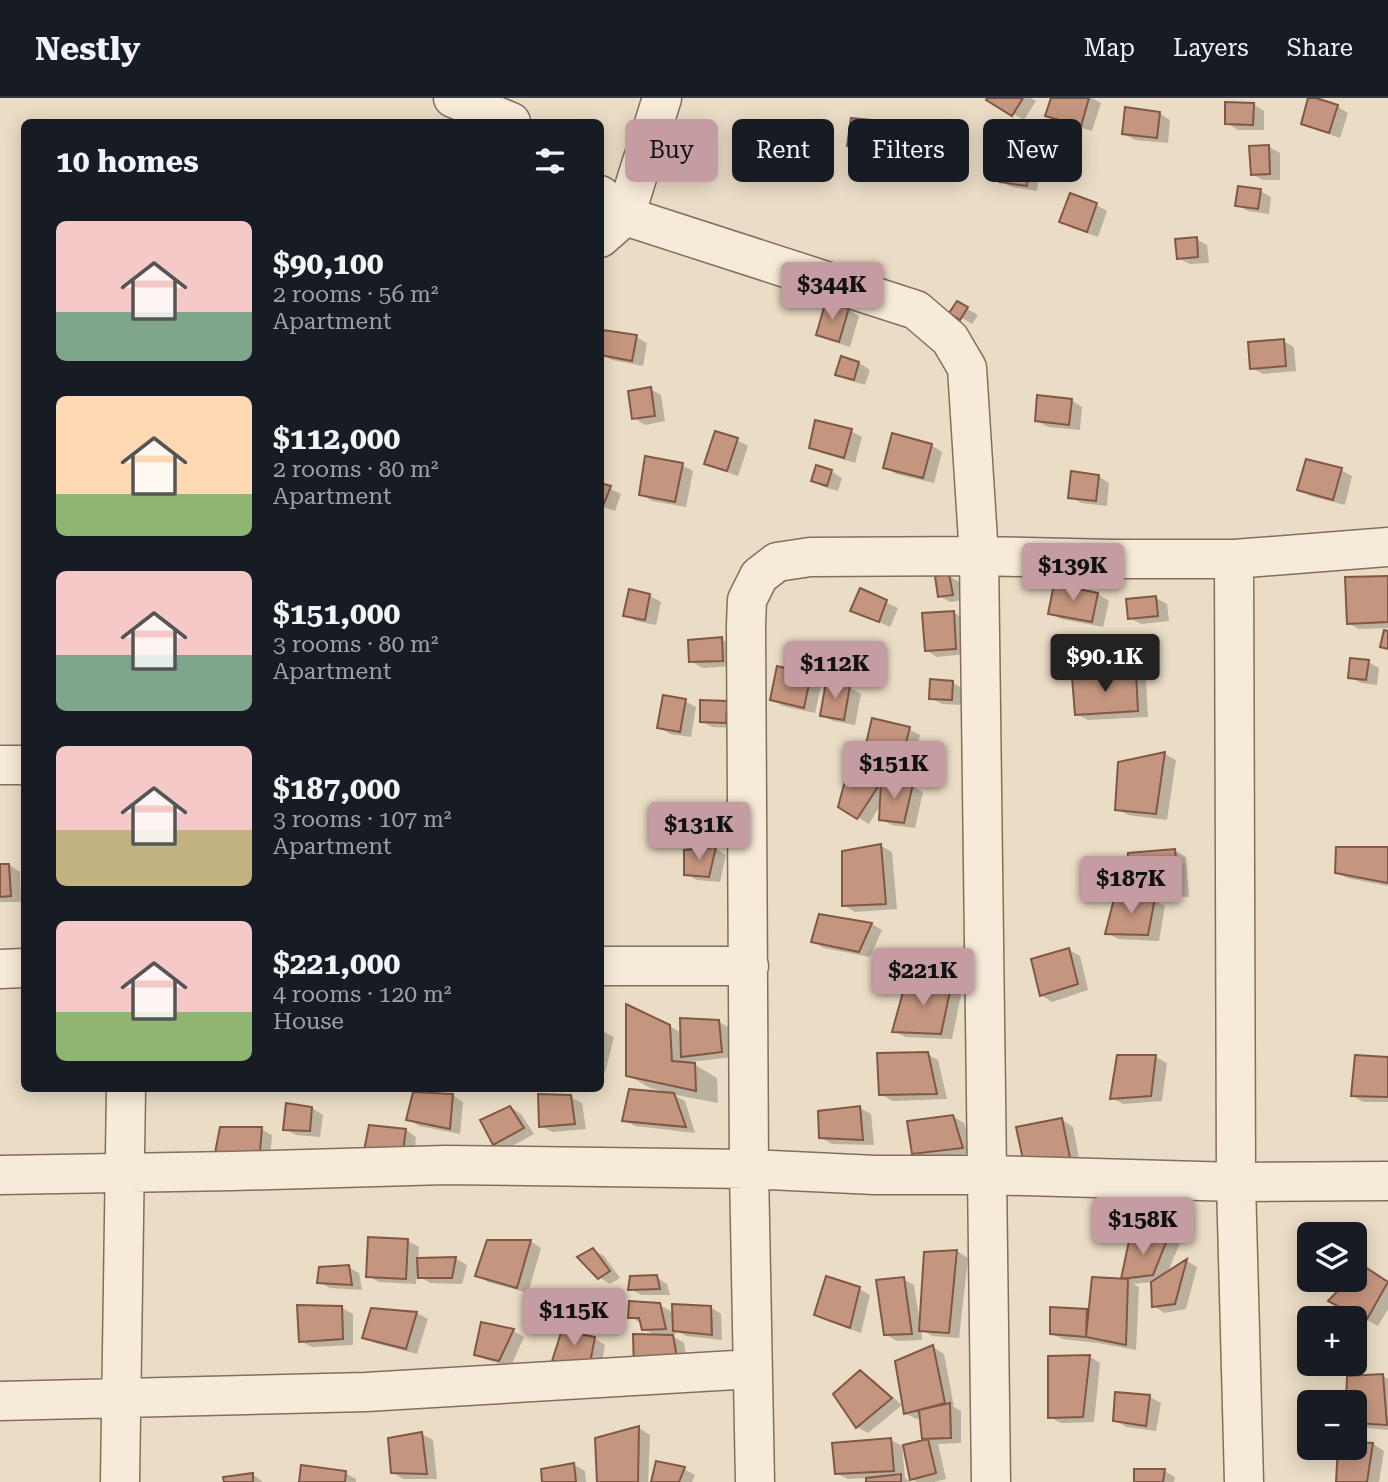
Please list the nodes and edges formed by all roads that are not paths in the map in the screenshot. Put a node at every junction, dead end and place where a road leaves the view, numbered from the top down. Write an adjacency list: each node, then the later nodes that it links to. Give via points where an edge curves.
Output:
1 (453, 98): 3 (street)
2 (662, 98): 4 (street)
3 (504, 119)
4 (609, 216): 6 (street, via 916,310 950,339 967,368)
5 (1388, 547): 7 (street)
6 (979, 556): 7 (street); 11 (street, via 810,557 777,562 759,576 747,600 746,625); 18 (street)
7 (1234, 558): 20 (street)
8 (0, 765): 9 (street)
9 (21, 765)
10 (604, 966): 11 (street)
11 (749, 966): 15 (street)
12 (21, 968): 13 (street)
13 (0, 969)
14 (126, 1092): 16 (street)
15 (749, 1169): 16 (street, via 445,1165); 18 (street); 21 (street)
16 (124, 1172): 17 (street); 22 (street)
17 (0, 1175)
18 (987, 1175): 20 (street); 26 (street)
19 (1388, 1181): 20 (street)
20 (1236, 1182): 27 (street)
21 (752, 1369): 22 (street, via 366,1392); 25 (street)
22 (121, 1398): 23 (street); 24 (street)
23 (0, 1401)
24 (120, 1482)
25 (755, 1482)
26 (991, 1482)
27 (1244, 1482)

